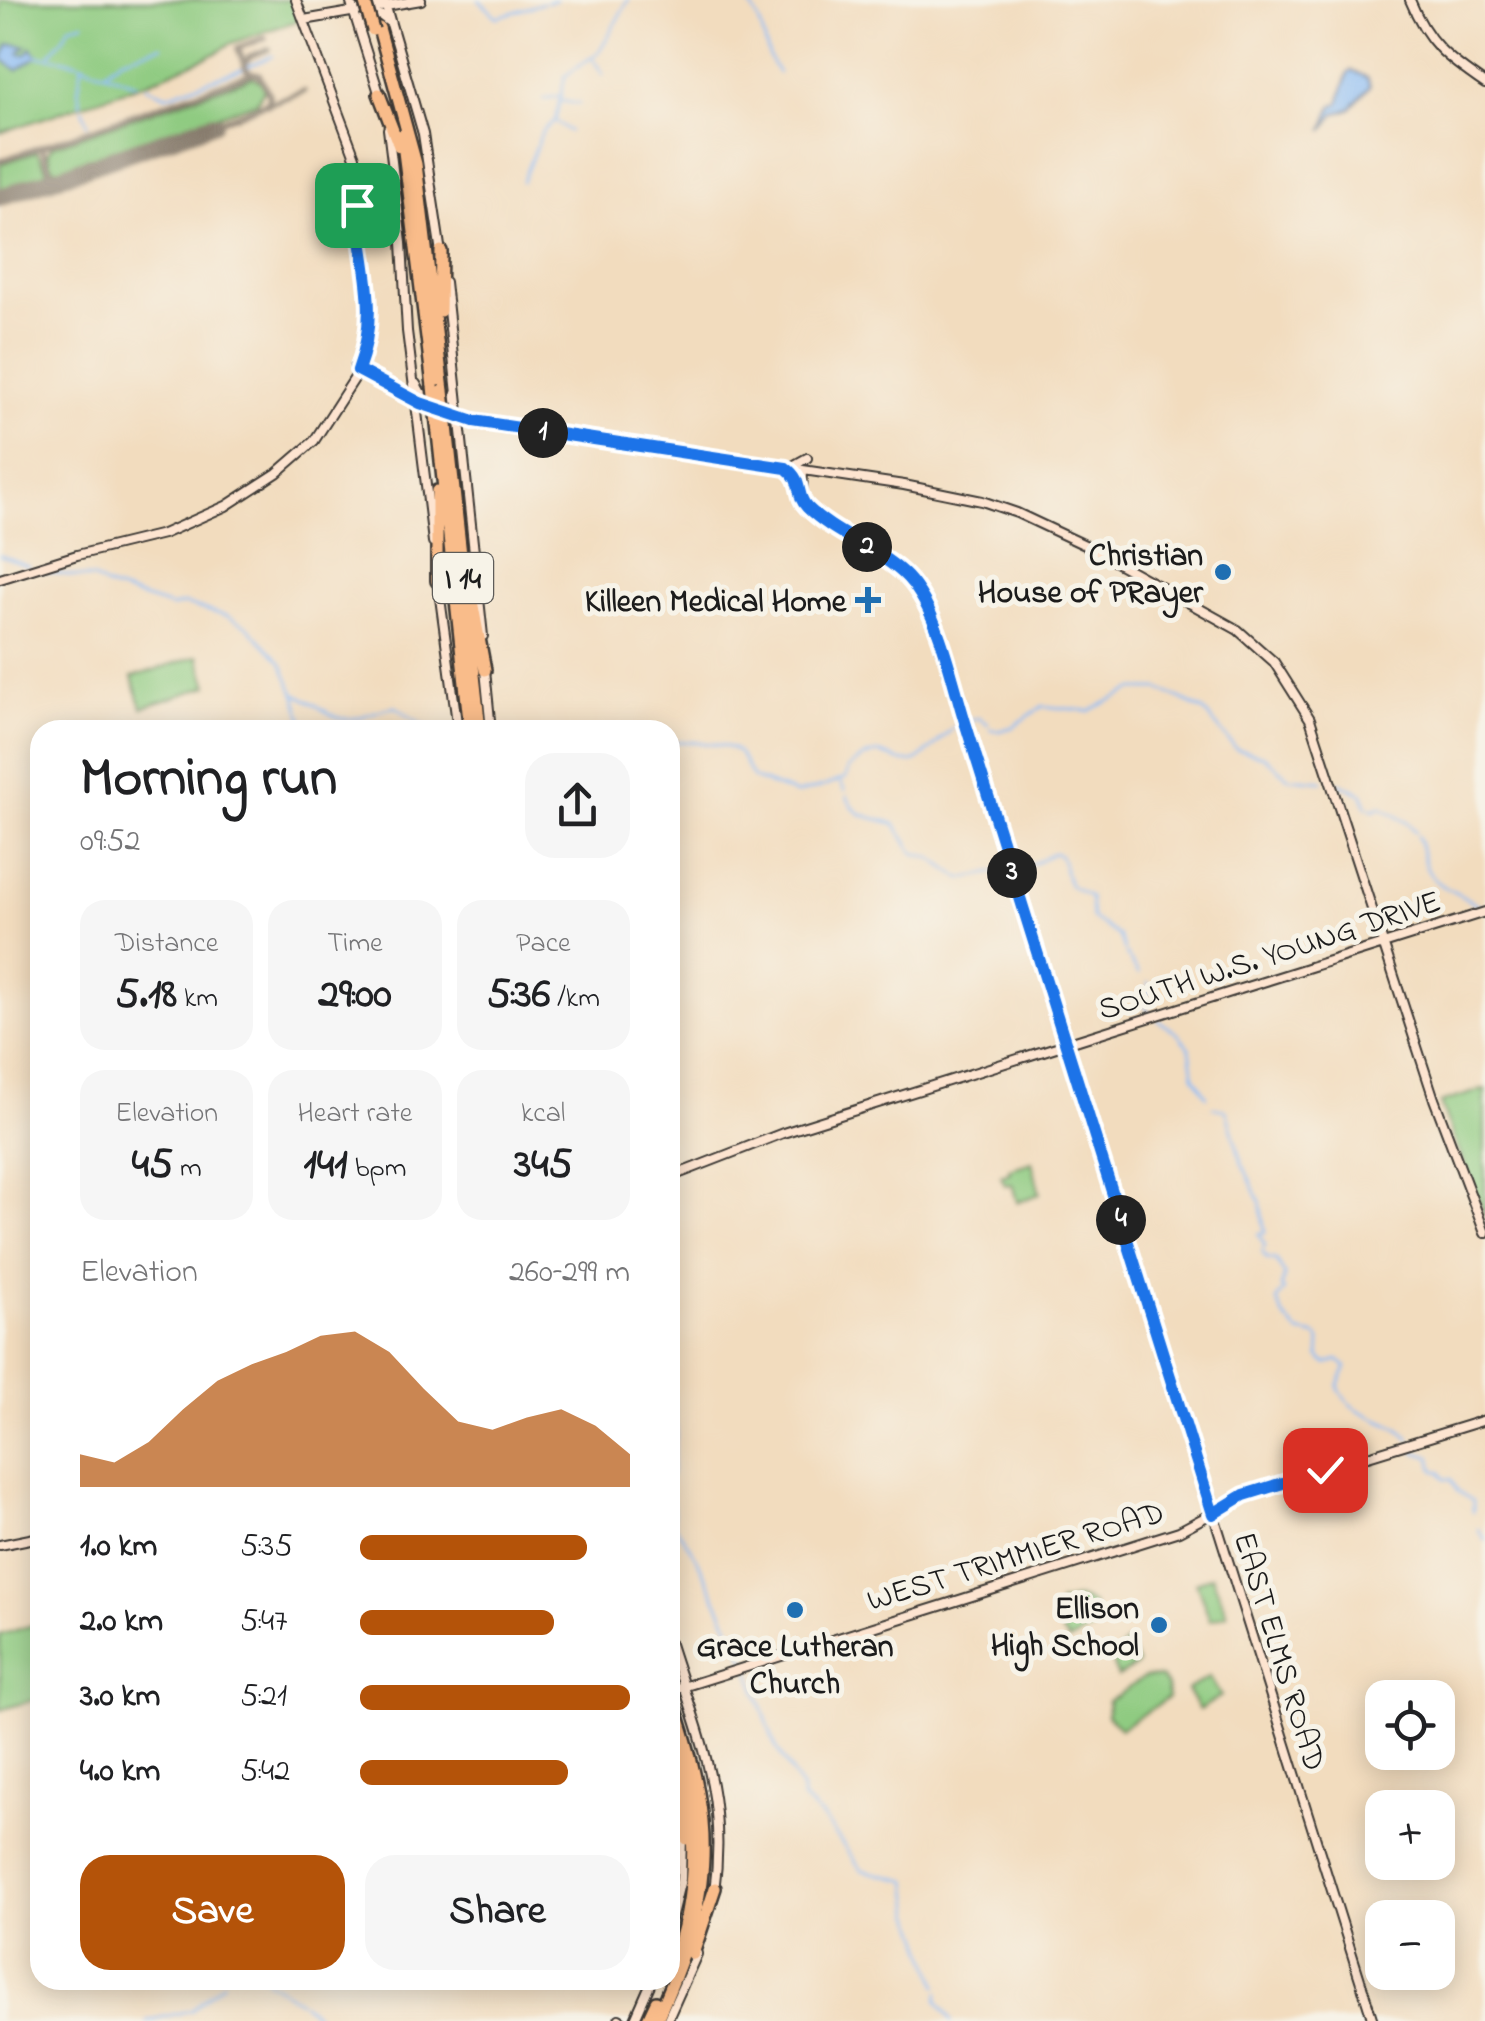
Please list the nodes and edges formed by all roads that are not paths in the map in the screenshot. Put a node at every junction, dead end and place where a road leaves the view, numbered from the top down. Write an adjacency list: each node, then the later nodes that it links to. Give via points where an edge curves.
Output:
1 (420, 0): 4 (main road)
2 (1410, 0): 11 (main road, via 1444,56)
3 (297, 3): 6 (main road); 7 (main road)
4 (390, 3): 5 (main road); 9 (main road)
5 (352, 4): 6 (main road); 8 (main road); 8 (main road); 9 (highway, I 14, bridge)
6 (317, 16): 7 (main road); 10 (main road)
7 (304, 20): 10 (main road)
8 (356, 20): 9 (main road)
9 (379, 27): 12 (main road); 13 (highway, I 14); 14 (main road, via 423,134); 15 (highway, I 14, via 416,164)
10 (308, 32): 16 (main road, via 355,157 371,315)
11 (1485, 84)
12 (379, 94): 13 (highway); 17 (main road, via 392,150)
13 (410, 182): 19 (highway, I 14)
14 (441, 252): 15 (highway); 18 (main road)
15 (438, 346): 19 (highway, I 14)
16 (357, 368): 20 (main road); 32 (main road, via 310,438 224,503 161,532)
17 (414, 376): 18 (main road, via 421,393 446,402); 20 (main road); 22 (main road)
18 (457, 384): 21 (main road)
19 (438, 388): 26 (highway, I 14, bridge)
20 (394, 390): 22 (main road)
21 (459, 399): 23 (main road); 24 (main road)
22 (416, 400): 24 (main road); 25 (main road)
23 (476, 419): 24 (main road); 24 (main road); 27 (main road)
24 (462, 422): 25 (main road, via 433,412); 34 (main road)
25 (418, 427): 33 (main road)
26 (440, 429): 31 (highway, I 14); 33 (highway); 36 (highway, I 14)
27 (787, 468): 28 (main road); 29 (main road, via 807,458); 30 (main road, EAST ELMS ROAD)
28 (803, 470): 29 (main road); 30 (main road)
29 (818, 472): 30 (main road); 40 (main road, via 1006,509 1251,640 1283,673 1310,720)
30 (801, 489): 41 (main road, EAST ELMS ROAD, via 807,507 904,573 926,605)
31 (460, 554): 34 (highway); 37 (highway, I 14)
32 (0, 577)
33 (438, 581): 35 (main road)
34 (485, 670): 38 (main road)
35 (457, 720)
36 (469, 720)
37 (479, 720)
38 (490, 720)
39 (1485, 912): 40 (main road, SOUTH W.S. YOUNG DRIVE)
40 (1384, 944): 41 (main road, SOUTH W.S. YOUNG DRIVE); 43 (main road)
41 (1066, 1044): 42 (main road, SOUTH W.S. YOUNG DRIVE, via 758,1141); 45 (main road, EAST ELMS ROAD)
42 (680, 1173)
43 (1485, 1233)
44 (1485, 1420): 45 (main road, WEST TRIMMIER ROAD, via 1254,1491)
45 (1213, 1514): 50 (main road, WEST TRIMMIER ROAD, via 1179,1531); 72 (main road, EAST ELMS ROAD)
46 (30, 1539): 47 (main road)
47 (0, 1545)
48 (680, 1673): 50 (main road)
49 (680, 1675): 51 (main road)
50 (697, 1682): 51 (main road, WEST TRIMMIER ROAD); 54 (main road)
51 (684, 1686): 52 (main road, WEST TRIMMIER ROAD); 54 (main road)
52 (680, 1690)
53 (680, 1696): 54 (main road)
54 (690, 1706): 59 (main road, via 716,1800)
55 (680, 1728): 63 (highway, via 699,1792 703,1872)
56 (680, 1758): 61 (highway, via 694,1840)
57 (680, 1805): 61 (highway, via 689,1855)
58 (680, 1836): 60 (main road)
59 (715, 1888): 64 (highway)
60 (680, 1889)
61 (686, 1923): 62 (highway)
62 (680, 1941)
63 (680, 1967)
64 (680, 1981)
65 (648, 1990): 69 (main road)
66 (661, 1990): 70 (highway)
67 (672, 1990): 71 (highway)
68 (676, 1990): 71 (highway)
69 (634, 2021)
70 (647, 2021)
71 (661, 2021)
72 (1372, 2021)

